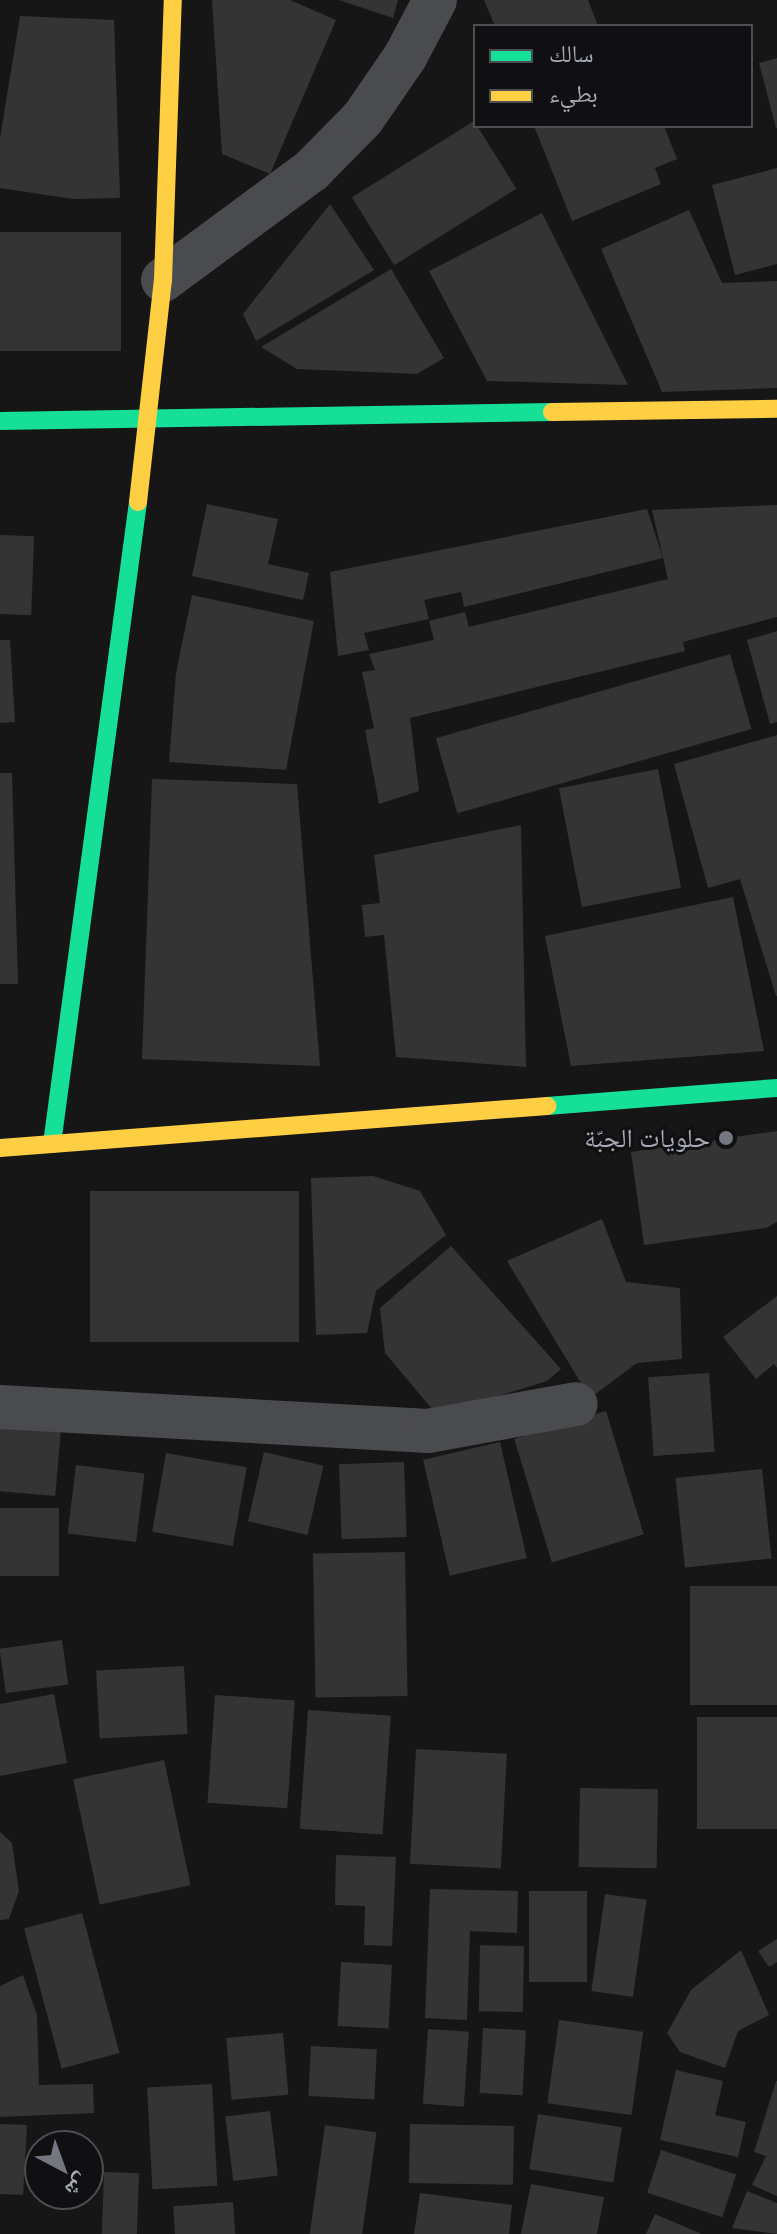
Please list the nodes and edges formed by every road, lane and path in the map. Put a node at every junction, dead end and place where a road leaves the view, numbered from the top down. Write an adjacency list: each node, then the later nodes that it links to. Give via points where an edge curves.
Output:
1 (173, 0): 3 (street)
2 (435, 0): 3 (street, via 405,57 363,118 321,160)
3 (163, 280): 6 (street)
4 (777, 409): 6 (street)
5 (0, 421): 6 (street)
6 (149, 421): 8 (street)
7 (777, 1088): 8 (street)
8 (52, 1144): 9 (street)
9 (0, 1148)
10 (576, 1404): 11 (street, via 428,1431)
11 (0, 1407)

